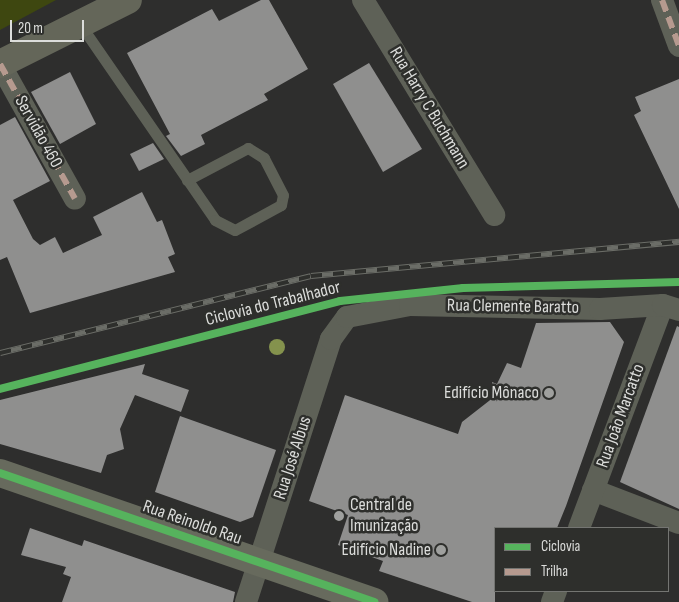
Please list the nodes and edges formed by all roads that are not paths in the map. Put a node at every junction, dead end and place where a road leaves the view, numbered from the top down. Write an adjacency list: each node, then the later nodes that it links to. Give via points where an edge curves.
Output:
1 (128, 0): 4 (highway)
2 (363, 0): 9 (street, Rua Harry C Buchmann)
3 (662, 0): 5 (street)
4 (80, 24): 6 (highway); 7 (lane)
5 (679, 46)
6 (0, 64): 8 (street, Servidão 460)
7 (187, 180): 7 (lane, via 215,220 235,230 281,205 283,195 264,158 248,148)
8 (75, 199)
9 (494, 215)
10 (671, 308): 11 (street, Rua Clemente Baratto, via 410,305); 13 (street, Rua João Marcatto)
11 (348, 317): 16 (street, Rua José Albus, via 331,338)
12 (0, 473): 16 (main road, Rua Reinoldo Rau)
13 (593, 490): 14 (street); 15 (street, Rua João Marcatto)
14 (679, 523)
15 (579, 527)
16 (259, 561): 17 (street, Rua José Albus); 18 (main road, Rua Reinoldo Rau)
17 (246, 602)
18 (374, 602)

